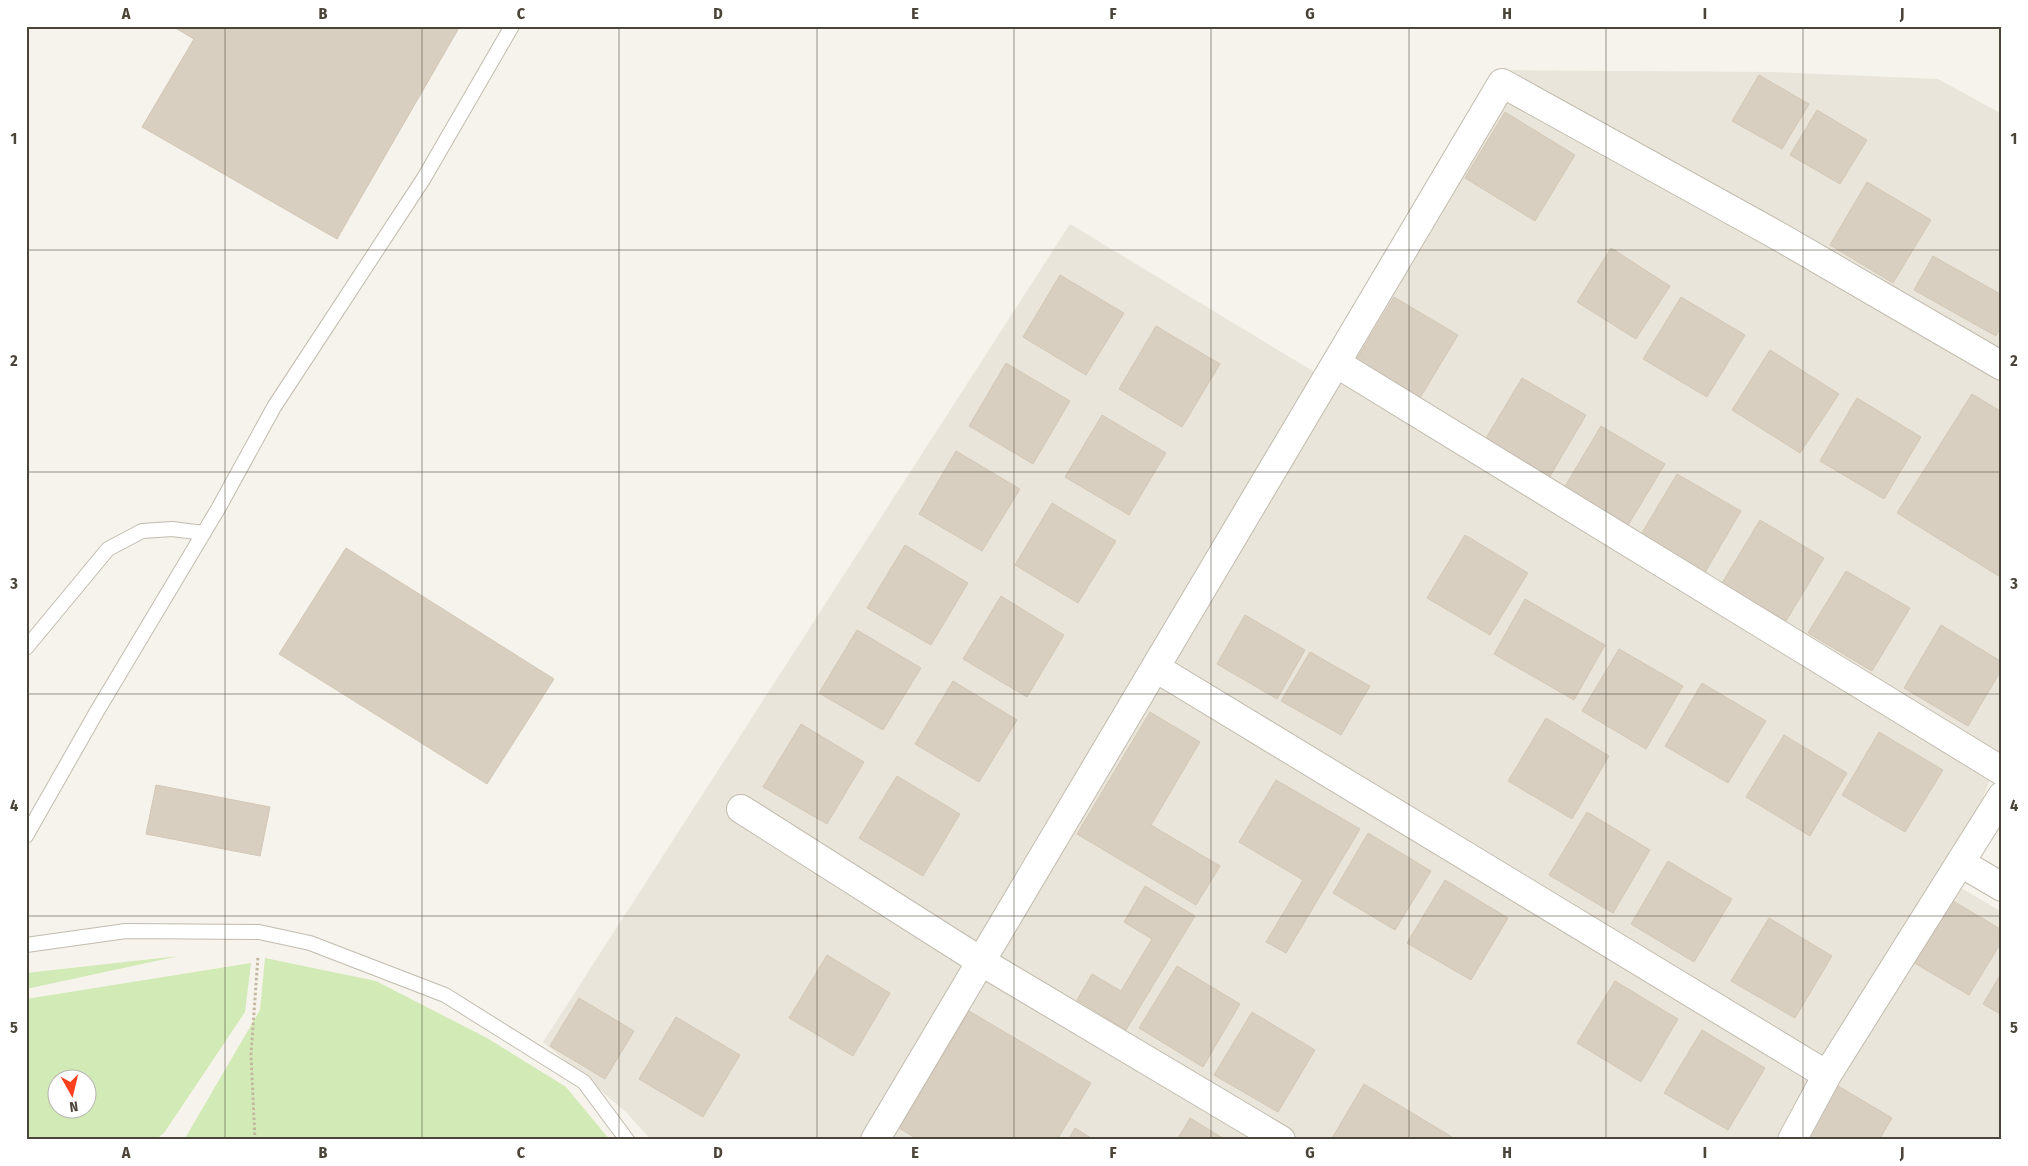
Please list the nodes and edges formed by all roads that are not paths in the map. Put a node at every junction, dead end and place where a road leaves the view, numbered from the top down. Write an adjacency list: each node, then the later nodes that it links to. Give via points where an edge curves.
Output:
1 (512, 26): 4 (lane, via 424,178 274,407)
2 (1336, 363): 3 (street, via 1502,83 1780,237); 6 (street); 7 (street)
3 (2002, 366)
4 (204, 533): 5 (lane, via 172,529 142,531 108,548); 10 (lane)
5 (26, 648)
6 (1156, 668): 14 (street); 15 (street)
7 (2002, 771)
8 (2002, 796): 11 (street)
9 (741, 809): 14 (street)
10 (26, 836)
11 (1961, 863): 12 (street); 15 (street)
12 (2002, 887)
13 (26, 945): 16 (lane, via 126,931 259,932 310,943 445,995 584,1082)
14 (982, 962): 17 (street); 18 (street)
15 (1827, 1075): 19 (street)
16 (627, 1140)
17 (875, 1140)
18 (1281, 1140)
19 (1792, 1140)

